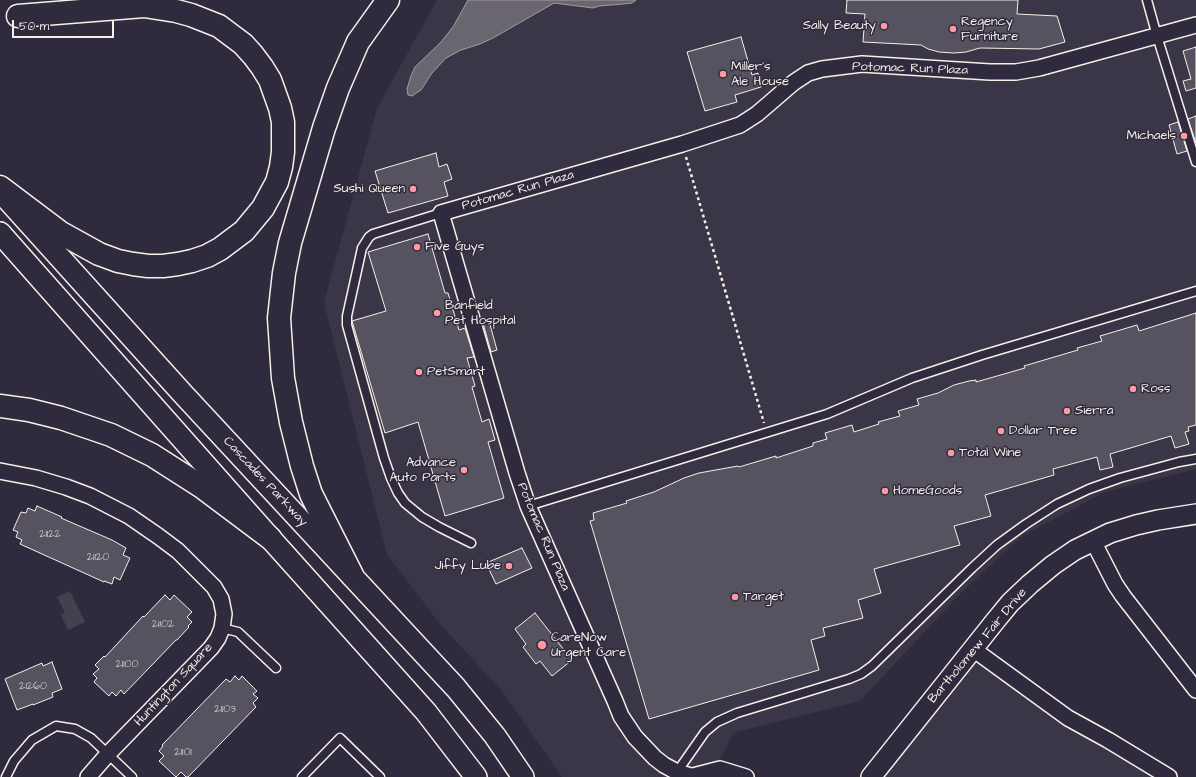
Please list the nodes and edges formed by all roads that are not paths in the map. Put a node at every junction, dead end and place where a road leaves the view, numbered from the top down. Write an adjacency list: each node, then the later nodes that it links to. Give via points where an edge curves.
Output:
1 (73, 0): 4 (highway)
2 (388, 0): 21 (highway, via 358,42 324,128 290,243 279,318 283,378 302,466 311,494)
3 (1147, 0): 6 (lane)
4 (9, 19): 8 (highway, via 144,6 176,11 219,26 243,44 270,80 283,122 283,152 281,167 270,196 244,231 213,252 192,261 163,266 133,264 99,254 62,233)
5 (1196, 25): 6 (street, Potomac Run Plaza)
6 (1157, 36): 7 (lane); 10 (street, Potomac Run Plaza, via 1016,72 862,64 822,69 808,73 793,83 740,125)
7 (1196, 162)
8 (0, 187)
9 (0, 191): 21 (main road, Cascades Parkway, via 182,394)
10 (441, 214): 16 (street, Potomac Run Plaza); 20 (lane, via 373,234 365,242 348,308 347,325 384,458 398,493 405,503 422,517)
11 (0, 233): 18 (main road)
12 (1196, 291): 16 (lane, via 982,355 882,390 827,414)
13 (0, 406): 18 (highway, via 61,418 111,435 152,455 202,487)
14 (1196, 459): 27 (lane, via 1120,478 1058,504 997,545 861,674 737,713 717,722 706,732)
15 (0, 471): 22 (street, Huntington Square, via 36,478 90,496 129,516 158,536 214,587 221,599 224,614)
16 (528, 506): 27 (street, Potomac Run Plaza, via 621,716 645,748 664,765)
17 (1196, 514): 19 (street, Bartholomew Fair Drive, via 1136,525)
18 (270, 538): 33 (main road, via 426,712)
19 (1093, 541): 23 (street, Bartholomew Fair Drive, via 1053,565 1030,584 1010,603); 25 (street, via 1123,596)
20 (471, 542)
21 (352, 575): 34 (main road, Cascades Parkway, via 456,688 495,736)
22 (222, 628): 24 (lane, via 238,632); 26 (street, Huntington Square, via 211,648)
23 (973, 649): 37 (street, Bartholomew Fair Drive); 38 (street, via 1068,718)
24 (276, 668)
25 (1196, 690)
26 (108, 754): 28 (lane, via 91,738 75,729 56,726 32,740 14,761); 29 (street, Huntington Square); 30 (lane)
27 (677, 772): 35 (street, Potomac Run Plaza)
28 (6, 777)
29 (88, 777)
30 (132, 777)
31 (302, 777): 32 (lane, via 340,738)
32 (380, 777)
33 (476, 777)
34 (523, 777)
35 (693, 777): 36 (street, Potomac Run Plaza, via 720,769)
36 (746, 777)
37 (871, 777)
38 (1169, 777)

